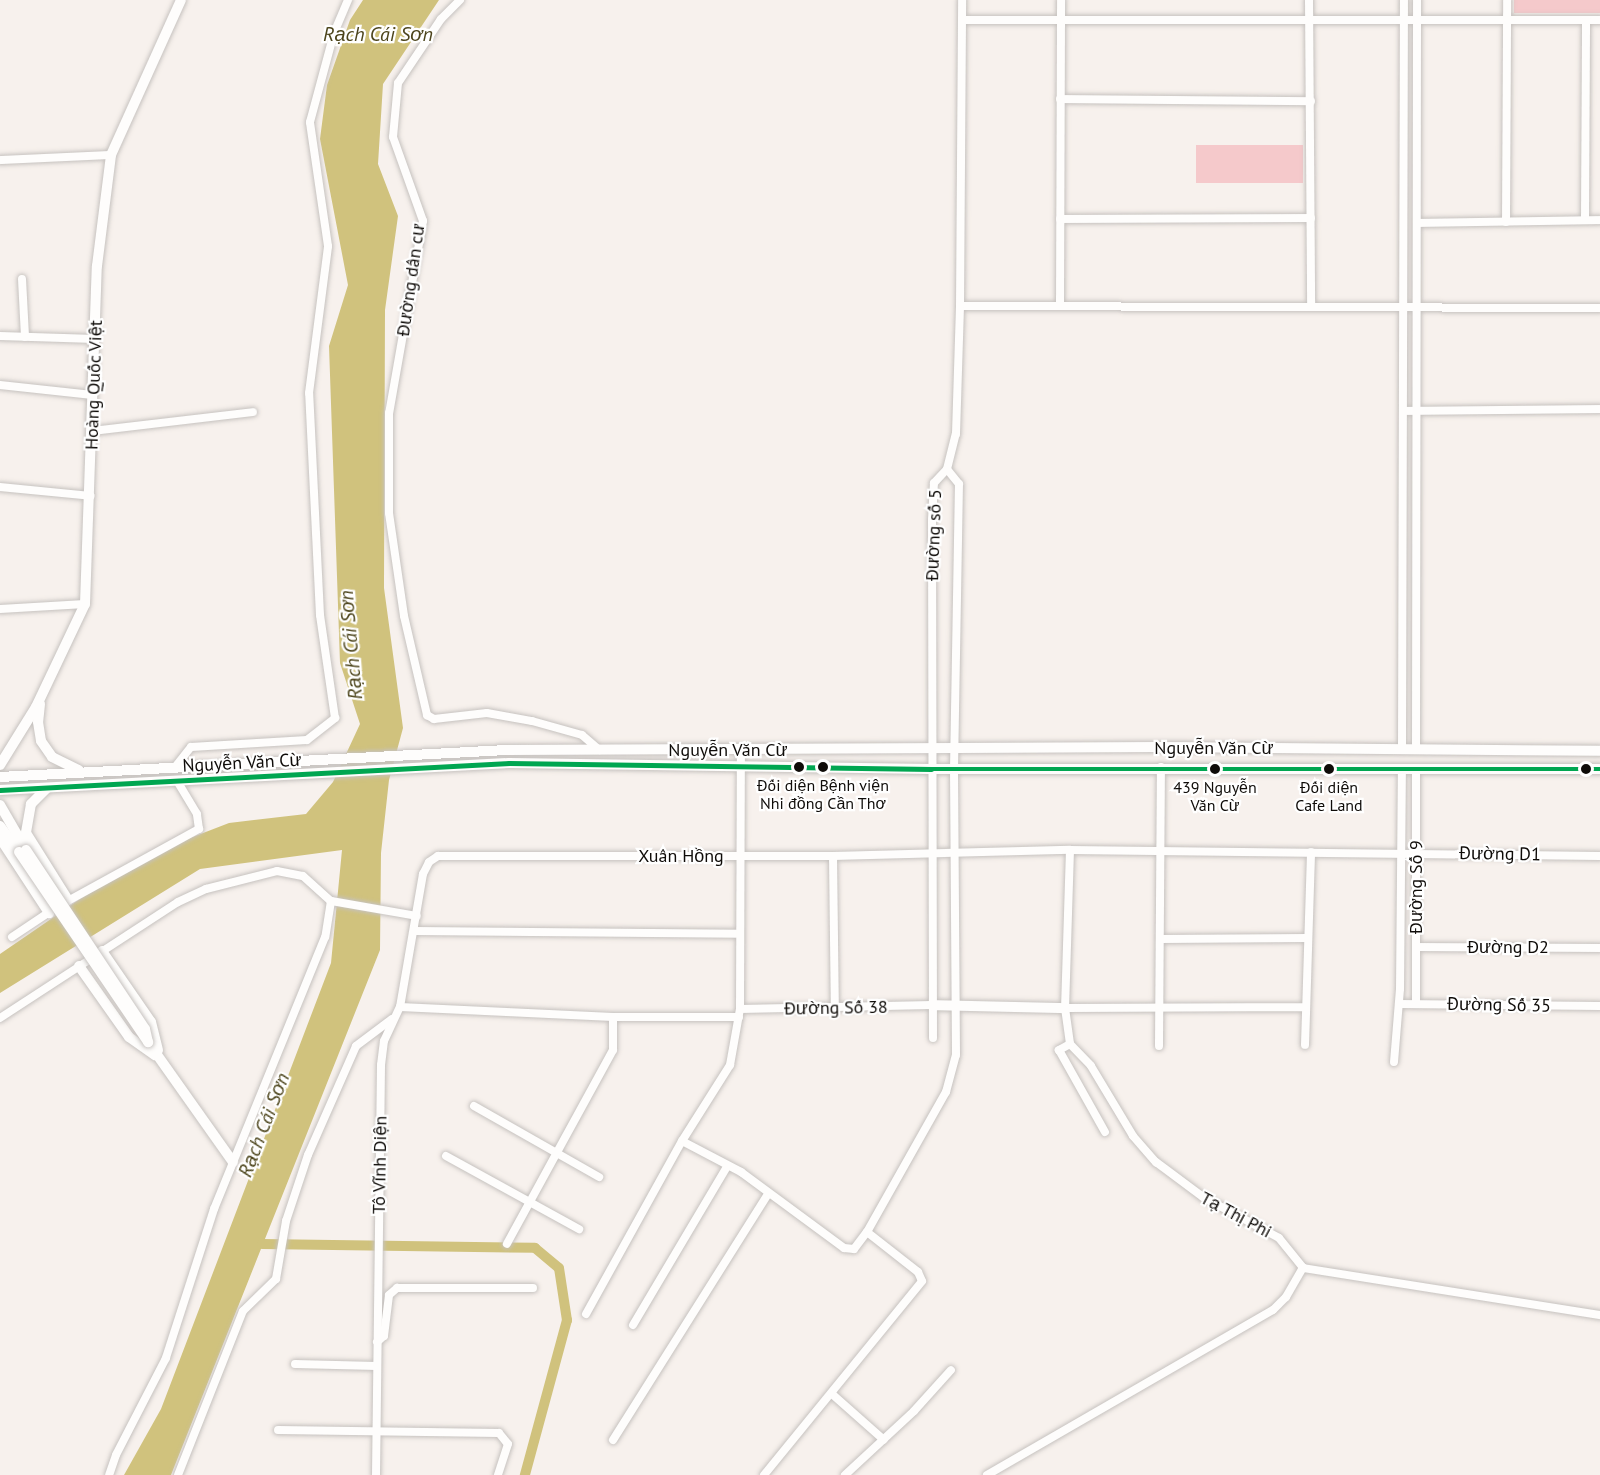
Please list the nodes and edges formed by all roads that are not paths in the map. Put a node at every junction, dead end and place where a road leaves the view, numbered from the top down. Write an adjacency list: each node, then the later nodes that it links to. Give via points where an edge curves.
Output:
1 (181, 0): 20 (main road, Hoàng Quốc Việt)
2 (348, 0): 61 (street, via 334,33 310,123 328,246 309,393 320,615 335,718 307,740 191,747)
3 (460, 0): 56 (street, Đường dân cư, via 441,19 398,83 393,137 423,221 389,413 389,513 404,616 427,715 434,719 487,713 532,721 582,735)
4 (962, 0): 10 (street)
5 (1061, 0): 11 (street)
6 (1309, 0): 12 (street)
7 (1404, 0): 13 (street)
8 (1417, 0): 14 (street)
9 (1507, 0): 15 (street)
10 (962, 20): 11 (street); 31 (street)
11 (1061, 20): 12 (street); 18 (street)
12 (1309, 20): 13 (street); 19 (street)
13 (1404, 20): 14 (street); 30 (street)
14 (1417, 20): 15 (street); 27 (street)
15 (1507, 20): 16 (street); 26 (street)
16 (1586, 20): 17 (street); 24 (street)
17 (1600, 20)
18 (1060, 99): 19 (street); 23 (street)
19 (1311, 101): 22 (street)
20 (111, 155): 21 (street); 37 (main road, Hoàng Quốc Việt, via 97,266)
21 (0, 160)
22 (1311, 218): 23 (street); 32 (street)
23 (1060, 219): 29 (street)
24 (1585, 220): 25 (street); 26 (street)
25 (1600, 220)
26 (1506, 222): 27 (street)
27 (1419, 223): 33 (street)
28 (22, 279): 36 (street)
29 (1060, 305): 31 (street); 32 (street)
30 (1402, 305): 32 (street); 33 (street); 42 (street)
31 (960, 306): 45 (street, via 956,434)
32 (1311, 306)
33 (1418, 306): 34 (street); 40 (street)
34 (1600, 308)
35 (0, 336): 36 (street)
36 (25, 337): 37 (street)
37 (95, 339): 39 (main road, Hoàng Quốc Việt)
38 (0, 385): 39 (street)
39 (92, 395): 44 (main road, Hoàng Quốc Việt)
40 (1417, 410): 41 (street); 42 (street); 55 (street)
41 (1600, 410)
42 (1404, 411): 54 (street)
43 (253, 412): 44 (street)
44 (92, 431): 47 (main road, Hoàng Quốc Việt)
45 (947, 469): 52 (street, Đường số 5, via 934,483 932,510); 53 (street, Đường số 5, via 959,484)
46 (0, 487): 47 (street)
47 (91, 496): 48 (main road, Hoàng Quốc Việt)
48 (85, 604): 49 (street); 50 (main road, Hoàng Quốc Việt)
49 (0, 609)
50 (42, 694): 59 (main road, Hoàng Quốc Việt); 66 (main road, via 38,722 41,741 52,757)
51 (1161, 747): 53 (main road, Nguyễn Văn Cừ); 54 (main road, Nguyễn Văn Cừ); 62 (main road)
52 (932, 749): 53 (main road, Nguyễn Văn Cừ); 57 (main road, Nguyễn Văn Cừ); 63 (street, Đường số 5)
53 (956, 749): 64 (street, Đường số 5)
54 (1402, 749): 55 (main road, Nguyễn Văn Cừ); 67 (main road)
55 (1416, 749): 58 (main road, Nguyễn Văn Cừ); 68 (main road)
56 (599, 750): 57 (main road, Nguyễn Văn Cừ); 61 (main road, Nguyễn Văn Cừ, via 506,750)
57 (741, 750): 60 (street)
58 (1600, 751)
59 (0, 765)
60 (741, 765): 63 (main road, Nguyễn Văn Cừ); 70 (main road, Nguyễn Văn Cừ, via 509,763); 84 (street)
61 (176, 766): 66 (main road, Nguyễn Văn Cừ)
62 (1161, 767): 64 (main road, Nguyễn Văn Cừ); 67 (main road, Nguyễn Văn Cừ); 78 (street)
63 (931, 769): 64 (main road, Nguyễn Văn Cừ); 79 (street, Đường số 5)
64 (954, 769): 80 (street, Đường số 5)
65 (1600, 770): 68 (main road, Nguyễn Văn Cừ)
66 (85, 771): 69 (main road, Nguyễn Văn Cừ)
67 (1402, 771): 68 (main road, Nguyễn Văn Cừ); 82 (street)
68 (1416, 771): 83 (street, Đường Số 9)
69 (0, 777)
70 (177, 781): 72 (main road, Nguyễn Văn Cừ); 88 (street, via 197,814 199,830)
71 (0, 786): 72 (main road, Nguyễn Văn Cừ)
72 (47, 788): 88 (main road, via 31,804 26,833)
73 (0, 805): 77 (main road)
74 (0, 826): 77 (main road)
75 (0, 838): 90 (main road)
76 (1070, 850): 78 (street, Xuân Hồng); 80 (street, Xuân Hồng); 109 (street)
77 (23, 851): 119 (main road, bridge, via 145,1029 148,1042)
78 (1160, 851): 81 (street, Đường D1); 96 (street)
79 (933, 852): 80 (street, Xuân Hồng); 85 (street, Xuân Hồng); 103 (street, Đường số 5)
80 (956, 852): 108 (street, Đường số 5)
81 (1311, 852): 82 (street, Đường D1); 95 (street)
82 (1400, 852): 83 (street, Đường D1); 101 (street)
83 (1416, 852): 86 (street, Đường D1); 97 (street, Đường Số 9)
84 (739, 856): 85 (street, Xuân Hồng); 87 (street, Xuân Hồng, via 438,856); 93 (street)
85 (833, 856): 110 (street)
86 (1600, 856)
87 (429, 862): 91 (street, Tô Vĩnh Diện)
88 (68, 900): 90 (street)
89 (331, 901): 91 (street); 99 (street, via 303,876 277,871 245,877 178,902); 126 (street, via 325,937)
90 (49, 913): 94 (street)
91 (417, 916): 92 (street, Tô Vĩnh Diện)
92 (414, 931): 93 (street); 105 (street, Tô Vĩnh Diện)
93 (740, 934): 111 (street)
94 (12, 937)
95 (1308, 938): 96 (street); 107 (street)
96 (1160, 939): 106 (street)
97 (1416, 947): 98 (street, Đường D2); 102 (street, Đường Số 9)
98 (1600, 948)
99 (102, 951): 100 (street); 119 (main road, via 151,1022)
100 (79, 966): 113 (street); 119 (main road, via 129,1037)
101 (1399, 1004): 102 (street, Đường Số 35); 120 (street)
102 (1416, 1004): 104 (street, Đường Số 35)
103 (932, 1005): 108 (main road); 110 (street, Đường Số 38); 115 (street, Đường số 5)
104 (1600, 1006)
105 (400, 1007): 112 (street, Đường Số 38); 114 (street, Tô Vĩnh Diện)
106 (1159, 1007): 107 (street); 109 (street); 118 (street)
107 (1306, 1007): 117 (street)
108 (958, 1008): 109 (main road); 132 (street, Đường số 5, via 956,1055 946,1092)
109 (1065, 1008): 116 (street)
110 (835, 1010): 111 (street, Đường Số 38)
111 (740, 1013): 112 (street, Đường Số 38); 123 (street, via 730,1065)
112 (613, 1017): 124 (street, via 613,1050)
113 (0, 1018)
114 (392, 1019): 139 (street, Tô Vĩnh Diện, via 381,1065); 149 (street, via 356,1046 308,1155 286,1224 276,1279 243,1311)
115 (933, 1038)
116 (1070, 1044): 122 (street, via 1059,1050); 134 (street, Tạ Thị Phi, via 1091,1066 1133,1136 1155,1162 1203,1197 1279,1238)
117 (1305, 1045)
118 (1159, 1046)
119 (160, 1059): 126 (main road)
120 (1394, 1062)
121 (474, 1106): 124 (street)
122 (1105, 1132)
123 (682, 1141): 127 (street); 136 (street)
124 (557, 1155): 128 (street); 130 (street)
125 (446, 1156): 130 (street)
126 (233, 1162): 148 (street, via 166,1358)
127 (727, 1167): 129 (street, via 741,1172); 138 (street)
128 (599, 1177)
129 (768, 1194): 132 (street, via 844,1248 854,1249); 146 (street)
130 (531, 1201): 131 (street); 133 (street)
131 (579, 1229)
132 (867, 1232): 143 (street, via 918,1272 922,1281)
133 (507, 1244)
134 (1303, 1268): 137 (street); 154 (street, via 1286,1297 1273,1310)
135 (533, 1288): 139 (street, via 397,1288 389,1295 384,1336)
136 (586, 1314)
137 (1600, 1315)
138 (633, 1325)
139 (377, 1342): 141 (street, Tô Vĩnh Diện)
140 (295, 1364): 141 (street)
141 (377, 1366): 144 (street, Tô Vĩnh Diện)
142 (951, 1370): 147 (street)
143 (832, 1394): 147 (street); 152 (street)
144 (377, 1430): 145 (street); 150 (street, Tô Vĩnh Diện); 151 (street, via 502,1434 508,1444)
145 (278, 1431)
146 (613, 1440)
147 (884, 1440): 153 (street)
148 (109, 1475)
149 (178, 1475)
150 (376, 1475)
151 (498, 1475)
152 (764, 1475)
153 (845, 1475)
154 (987, 1475)

